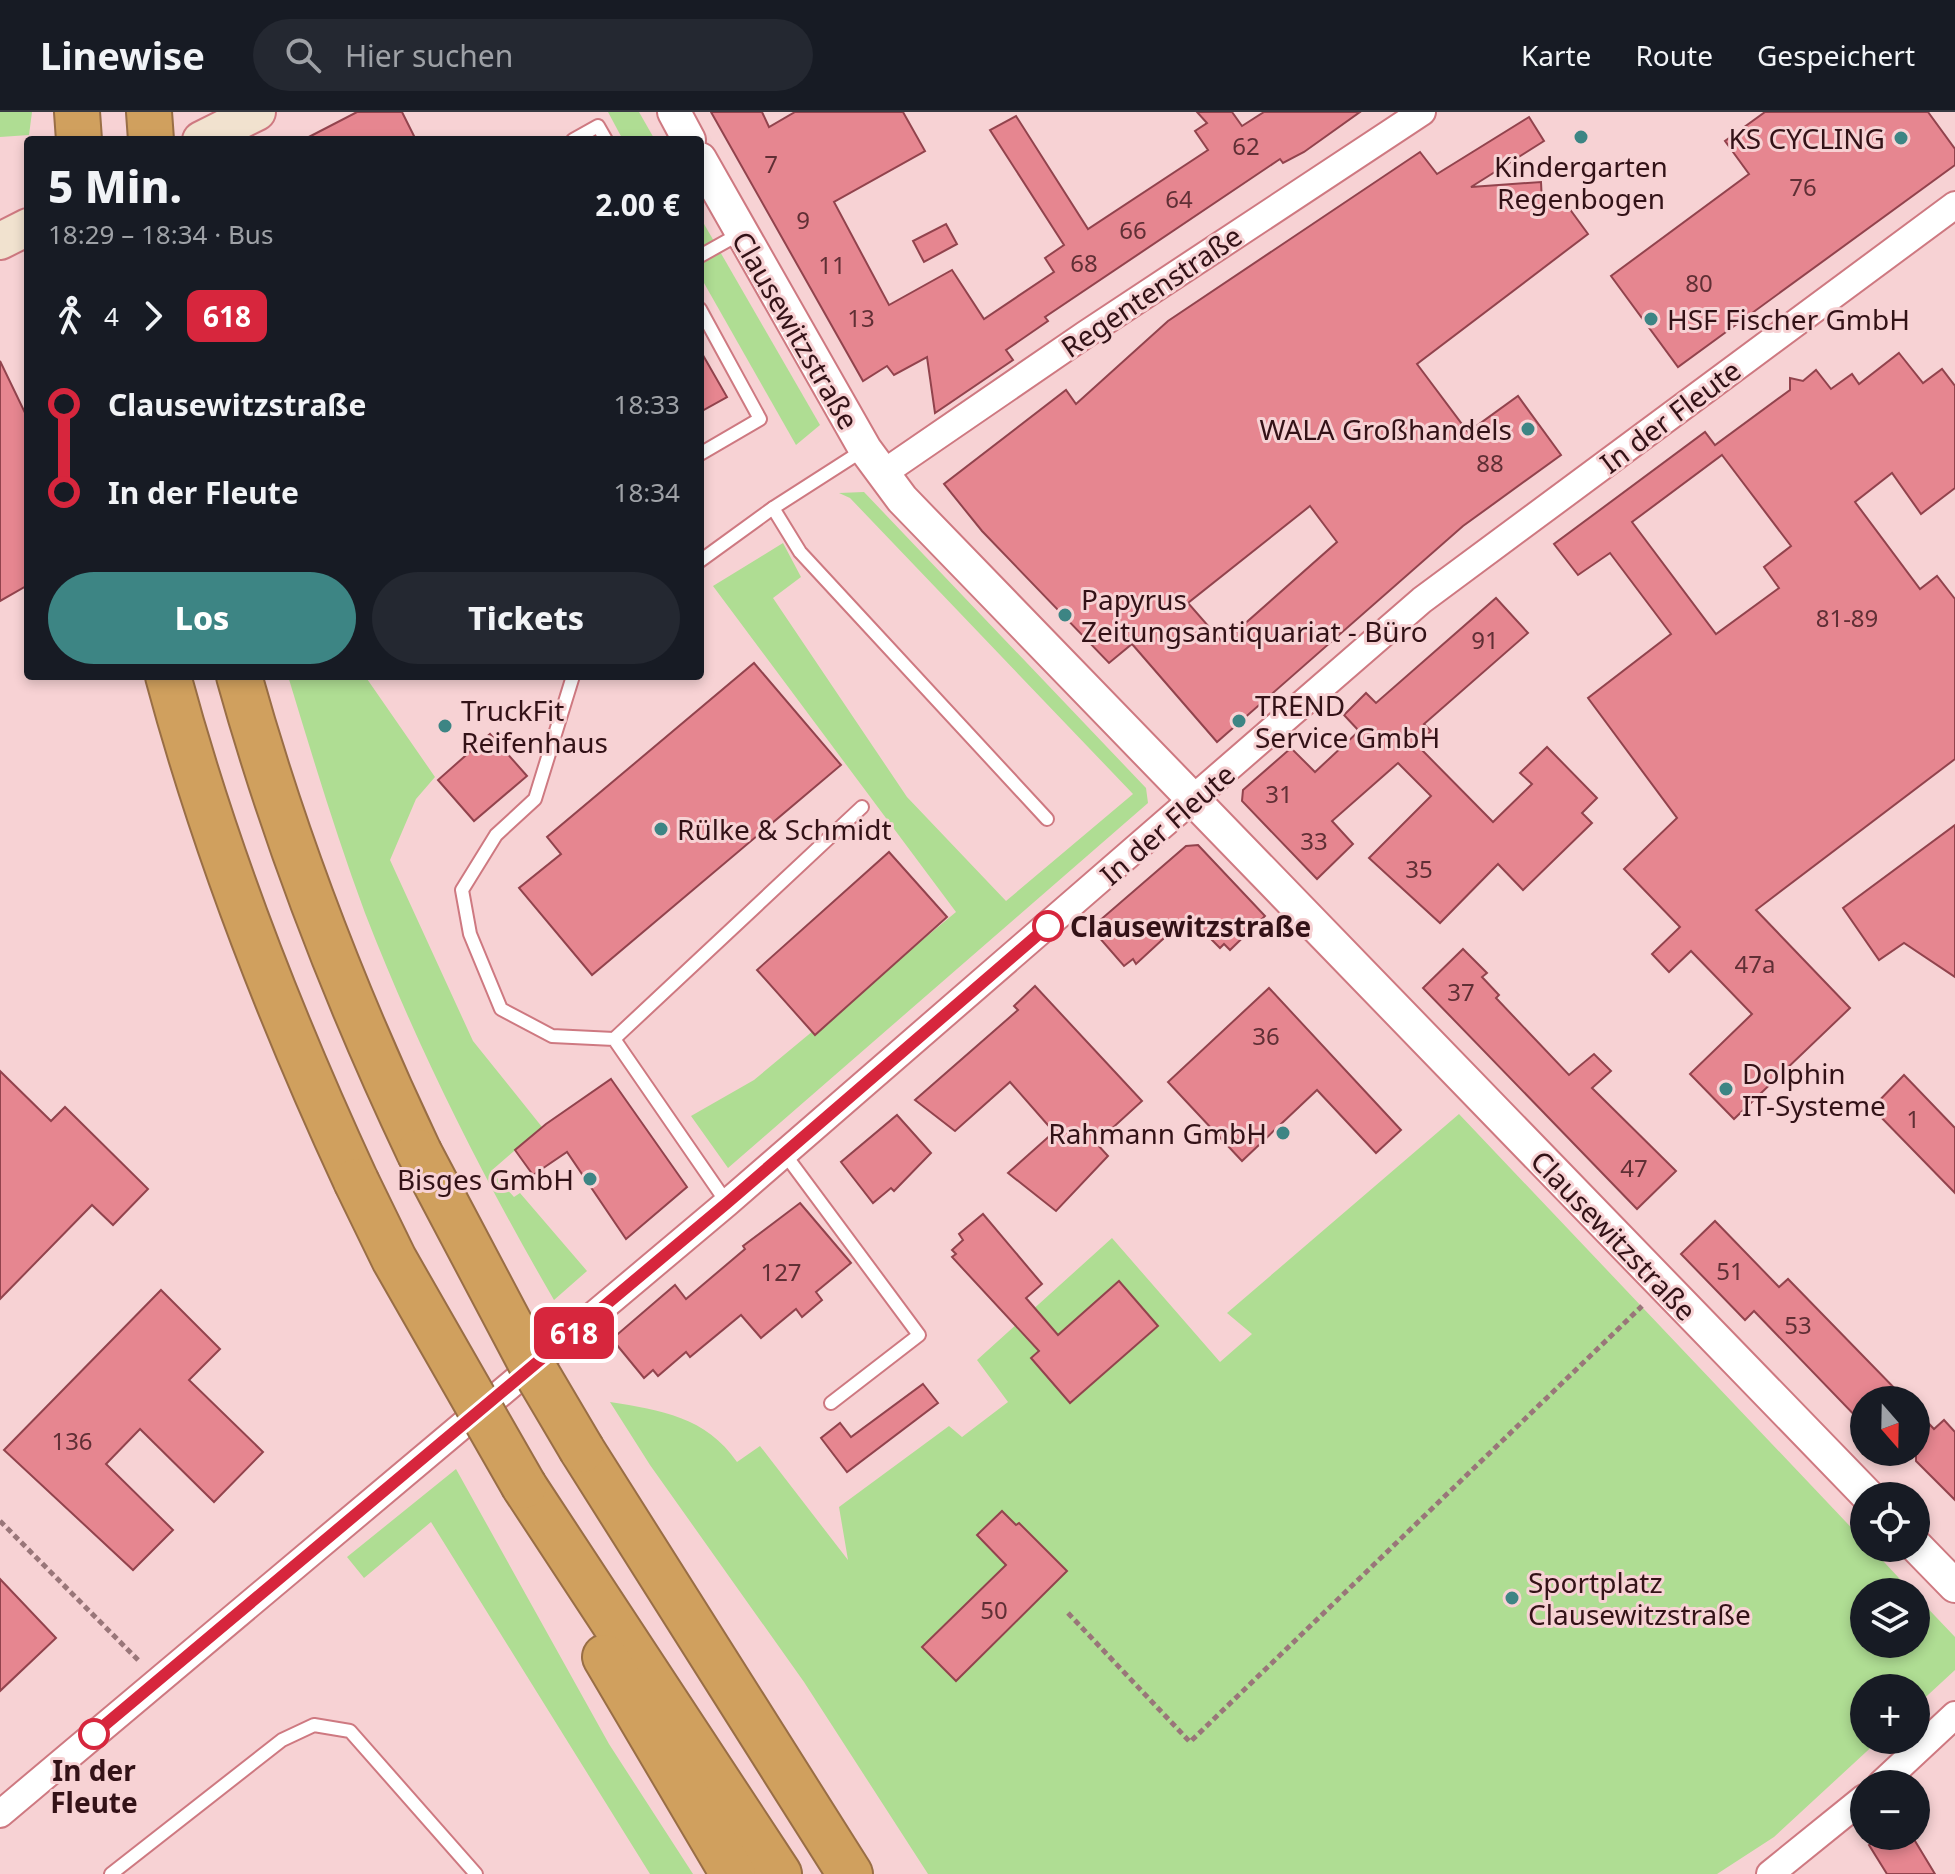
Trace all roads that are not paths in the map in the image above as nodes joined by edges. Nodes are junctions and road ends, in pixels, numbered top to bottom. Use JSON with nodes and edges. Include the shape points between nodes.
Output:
{"nodes":[{"id":1,"x":149,"y":112,"type":"edge"},
{"id":2,"x":257,"y":112,"type":"edge"},
{"id":3,"x":674,"y":112,"type":"edge"},
{"id":4,"x":1422,"y":112,"type":"edge"},
{"id":5,"x":151,"y":136,"type":"edge"},
{"id":6,"x":209,"y":136,"type":"edge"},
{"id":7,"x":580,"y":136,"type":"edge"},
{"id":8,"x":604,"y":136,"type":"edge"},
{"id":9,"x":687,"y":136,"type":"edge"},
{"id":10,"x":704,"y":166,"type":"edge"},
{"id":11,"x":1955,"y":205,"type":"edge"},
{"id":12,"x":24,"y":229,"type":"edge"},
{"id":13,"x":741,"y":233,"type":"junction"},
{"id":14,"x":0,"y":241,"type":"edge"},
{"id":15,"x":704,"y":254,"type":"edge"},
{"id":16,"x":704,"y":316,"type":"edge"},
{"id":17,"x":704,"y":452,"type":"edge"},
{"id":18,"x":873,"y":462,"type":"junction"},
{"id":19,"x":773,"y":508,"type":"junction"},
{"id":20,"x":704,"y":558,"type":"edge"},
{"id":21,"x":169,"y":680,"type":"edge"},
{"id":22,"x":240,"y":680,"type":"edge"},
{"id":23,"x":572,"y":680,"type":"edge"},
{"id":24,"x":1194,"y":800,"type":"junction"},
{"id":25,"x":862,"y":807,"type":"dead end"},
{"id":26,"x":1047,"y":819,"type":"dead end"},
{"id":27,"x":614,"y":1039,"type":"junction"},
{"id":28,"x":784,"y":1153,"type":"junction"},
{"id":29,"x":727,"y":1203,"type":"junction"},
{"id":30,"x":831,"y":1403,"type":"dead end"},
{"id":31,"x":1854,"y":1482,"type":"edge"},
{"id":32,"x":524,"y":1486,"type":"junction"},
{"id":33,"x":1930,"y":1560,"type":"edge"},
{"id":34,"x":1955,"y":1586,"type":"edge"},
{"id":35,"x":1955,"y":1715,"type":"edge"},
{"id":36,"x":1896,"y":1770,"type":"edge"},
{"id":37,"x":1850,"y":1809,"type":"edge"},
{"id":38,"x":0,"y":1814,"type":"edge"},
{"id":39,"x":111,"y":1874,"type":"edge"},
{"id":40,"x":476,"y":1874,"type":"edge"},
{"id":41,"x":733,"y":1874,"type":"edge"},
{"id":42,"x":779,"y":1874,"type":"edge"},
{"id":43,"x":850,"y":1874,"type":"edge"},
{"id":44,"x":1770,"y":1874,"type":"edge"}],
"edges":[{"from":1,"to":5,"type":"highway"},
{"from":2,"to":6,"type":"main road"},
{"from":3,"to":9,"type":"street"},
{"from":4,"to":18,"type":"street","name":"Regentenstraße","via":[[1099,325]]},
{"from":7,"to":8,"type":"lane","via":[[598,126]]},
{"from":10,"to":13,"type":"street","name":"Clausewitzstraße"},
{"from":11,"to":24,"type":"street","name":"In der Fleute","via":[[1422,600]]},
{"from":12,"to":14,"type":"main road"},
{"from":13,"to":15,"type":"lane"},
{"from":13,"to":18,"type":"street","name":"Clausewitzstraße"},
{"from":16,"to":17,"type":"lane","via":[[760,419]]},
{"from":18,"to":19,"type":"lane"},
{"from":18,"to":24,"type":"street","name":"Clausewitzstraße"},
{"from":19,"to":20,"type":"lane"},
{"from":19,"to":26,"type":"lane","via":[[800,552]]},
{"from":21,"to":32,"type":"highway","bridge":true,"via":[[221,855],[313,1089],[394,1259]]},
{"from":22,"to":43,"type":"highway","bridge":true,"via":[[308,895],[442,1200],[582,1450]]},
{"from":23,"to":27,"type":"lane","via":[[535,799],[496,835],[462,890],[470,934],[501,1009],[552,1036]]},
{"from":24,"to":28,"type":"street","name":"In der Fleute"},
{"from":24,"to":31,"type":"street","name":"Clausewitzstraße"},
{"from":25,"to":27,"type":"lane"},
{"from":27,"to":29,"type":"lane"},
{"from":28,"to":29,"type":"street","name":"In der Fleute"},
{"from":28,"to":30,"type":"lane","via":[[919,1335]]},
{"from":29,"to":38,"type":"street","name":"In der Fleute"},
{"from":32,"to":41,"type":"highway","via":[[560,1581]]},
{"from":32,"to":42,"type":"highway"},
{"from":33,"to":34,"type":"street"},
{"from":35,"to":36,"type":"street"},
{"from":37,"to":44,"type":"street"},
{"from":39,"to":40,"type":"lane","via":[[282,1740],[314,1725],[350,1731]]}]}
